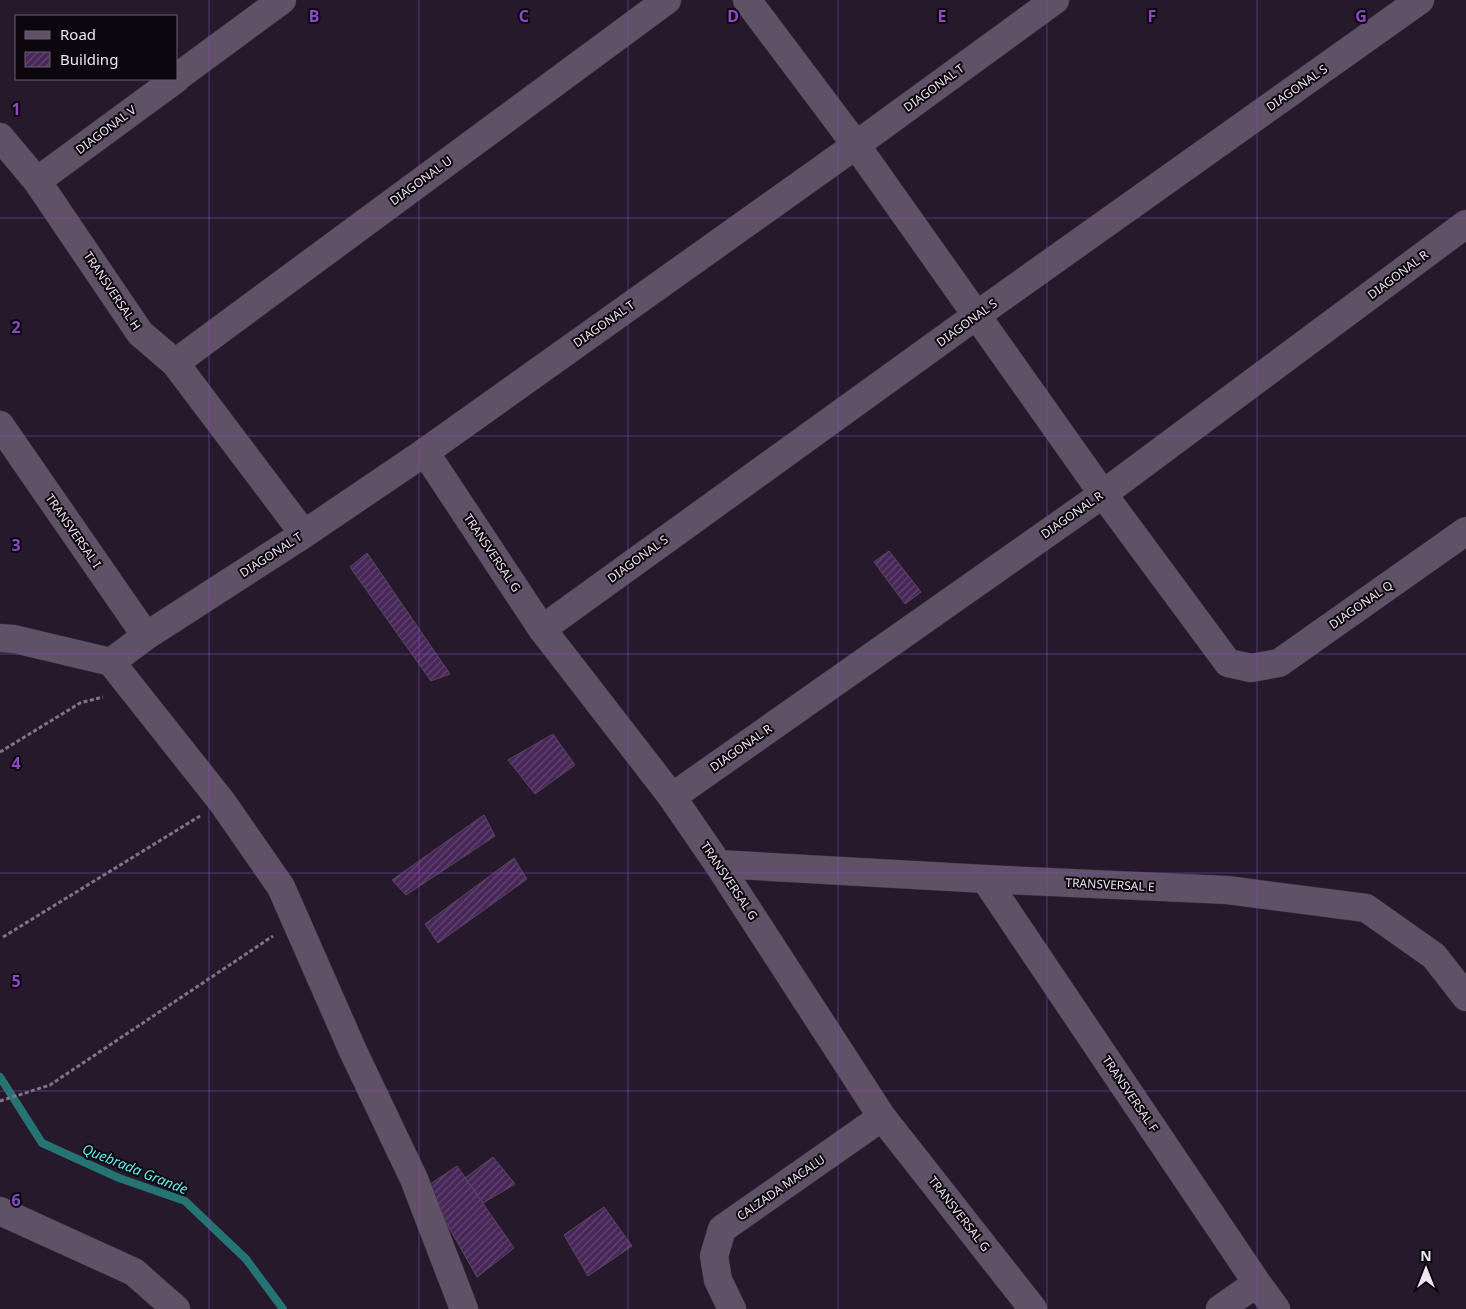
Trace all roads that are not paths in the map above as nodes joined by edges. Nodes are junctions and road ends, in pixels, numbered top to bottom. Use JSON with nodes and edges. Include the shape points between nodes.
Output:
{"nodes":[{"id":1,"x":282,"y":0,"type":"edge"},
{"id":2,"x":667,"y":0,"type":"edge"},
{"id":3,"x":747,"y":0,"type":"edge"},
{"id":4,"x":1055,"y":0,"type":"edge"},
{"id":5,"x":1420,"y":0,"type":"edge"},
{"id":6,"x":1397,"y":10,"type":"edge"},
{"id":7,"x":178,"y":78,"type":"edge"},
{"id":8,"x":175,"y":80,"type":"edge"},
{"id":9,"x":0,"y":138,"type":"edge"},
{"id":10,"x":856,"y":145,"type":"junction"},
{"id":11,"x":37,"y":182,"type":"junction"},
{"id":12,"x":1466,"y":224,"type":"edge"},
{"id":13,"x":977,"y":315,"type":"junction"},
{"id":14,"x":175,"y":362,"type":"junction"},
{"id":15,"x":0,"y":425,"type":"edge"},
{"id":16,"x":425,"y":452,"type":"junction"},
{"id":17,"x":1103,"y":494,"type":"junction"},
{"id":18,"x":1466,"y":531,"type":"edge"},
{"id":19,"x":304,"y":534,"type":"junction"},
{"id":20,"x":542,"y":629,"type":"junction"},
{"id":21,"x":146,"y":636,"type":"junction"},
{"id":22,"x":0,"y":638,"type":"edge"},
{"id":23,"x":111,"y":662,"type":"junction"},
{"id":24,"x":672,"y":797,"type":"junction"},
{"id":25,"x":718,"y":864,"type":"junction"},
{"id":26,"x":985,"y":879,"type":"junction"},
{"id":27,"x":1466,"y":997,"type":"edge"},
{"id":28,"x":882,"y":1116,"type":"junction"},
{"id":29,"x":0,"y":1211,"type":"edge"},
{"id":30,"x":1257,"y":1283,"type":"junction"},
{"id":31,"x":176,"y":1309,"type":"edge"},
{"id":32,"x":464,"y":1309,"type":"edge"},
{"id":33,"x":732,"y":1309,"type":"edge"},
{"id":34,"x":1034,"y":1309,"type":"edge"},
{"id":35,"x":1220,"y":1309,"type":"edge"},
{"id":36,"x":1276,"y":1309,"type":"edge"}],
"edges":[{"from":1,"to":7,"type":"street","name":"DIAGONAL V"},
{"from":2,"to":14,"type":"street","name":"DIAGONAL U"},
{"from":3,"to":10,"type":"street"},
{"from":4,"to":10,"type":"street","name":"DIAGONAL T"},
{"from":5,"to":6,"type":"street","name":"DIAGONAL S"},
{"from":6,"to":13,"type":"street","name":"DIAGONAL S"},
{"from":8,"to":11,"type":"street","name":"DIAGONAL V"},
{"from":9,"to":11,"type":"street","name":"TRANSVERSAL H"},
{"from":10,"to":13,"type":"street"},
{"from":10,"to":16,"type":"street","name":"DIAGONAL T"},
{"from":11,"to":14,"type":"street","name":"TRANSVERSAL H","via":[[140,333]]},
{"from":12,"to":17,"type":"street","name":"DIAGONAL R"},
{"from":13,"to":17,"type":"street"},
{"from":13,"to":20,"type":"street","name":"DIAGONAL S"},
{"from":14,"to":19,"type":"street","name":"TRANSVERSAL H"},
{"from":15,"to":21,"type":"street","name":"TRANSVERSAL I"},
{"from":16,"to":19,"type":"street","name":"DIAGONAL T"},
{"from":16,"to":20,"type":"street","name":"TRANSVERSAL G"},
{"from":17,"to":18,"type":"street","name":"DIAGONAL Q","via":[[1228,663],[1252,668],[1279,663]]},
{"from":17,"to":24,"type":"street","name":"DIAGONAL R"},
{"from":19,"to":21,"type":"street","name":"DIAGONAL T"},
{"from":20,"to":24,"type":"street","name":"TRANSVERSAL G"},
{"from":21,"to":23,"type":"street","name":"DIAGONAL T"},
{"from":22,"to":23,"type":"street"},
{"from":23,"to":32,"type":"street","via":[[222,802],[281,887],[414,1179]]},
{"from":24,"to":25,"type":"street","name":"TRANSVERSAL G"},
{"from":25,"to":26,"type":"street","name":"TRANSVERSAL E"},
{"from":25,"to":28,"type":"street","name":"TRANSVERSAL G"},
{"from":26,"to":27,"type":"street","name":"TRANSVERSAL E","via":[[1227,890],[1366,908],[1434,956]]},
{"from":26,"to":30,"type":"street","name":"TRANSVERSAL F"},
{"from":28,"to":33,"type":"street","name":"CALZADA MACALU","via":[[722,1229],[714,1256],[718,1280]]},
{"from":28,"to":34,"type":"street","name":"TRANSVERSAL G"},
{"from":29,"to":31,"type":"street","via":[[134,1272]]},
{"from":30,"to":35,"type":"street"},
{"from":30,"to":36,"type":"street","name":"TRANSVERSAL F"}]}
